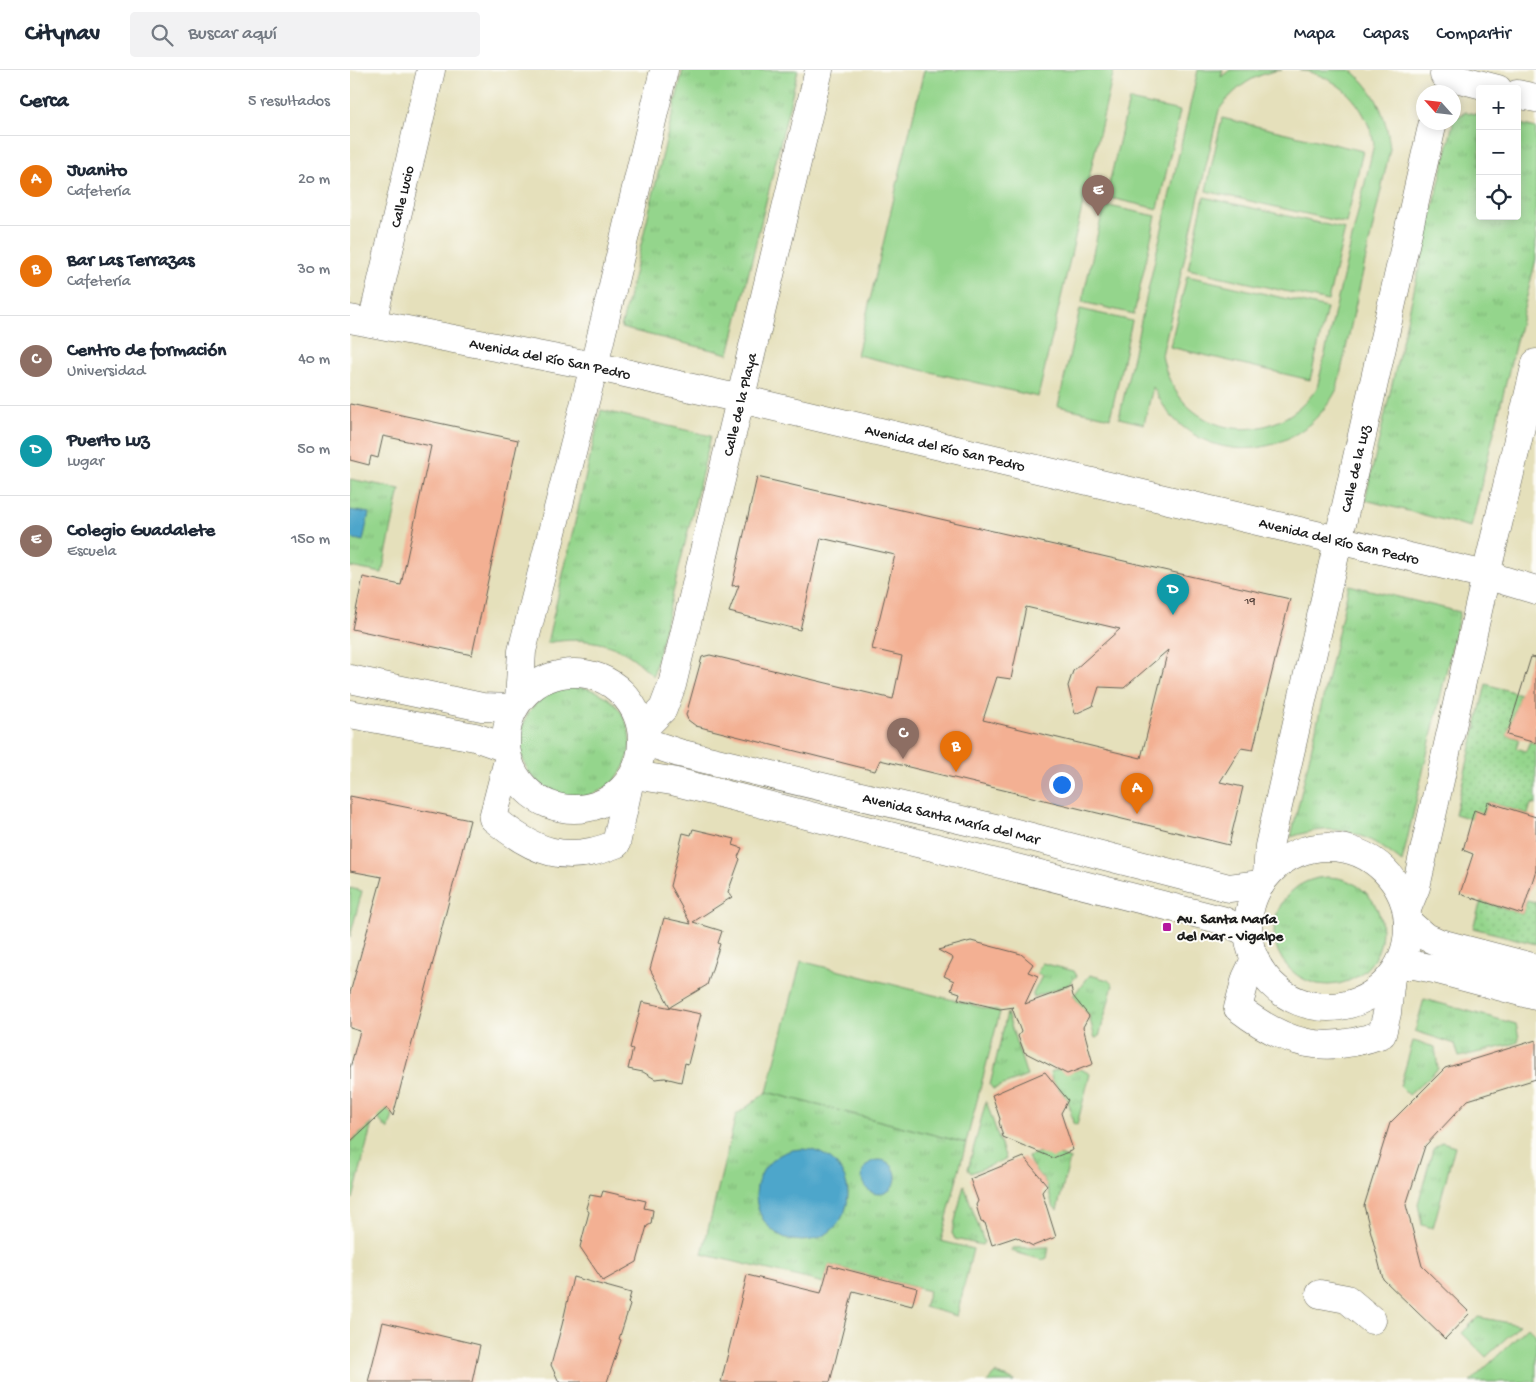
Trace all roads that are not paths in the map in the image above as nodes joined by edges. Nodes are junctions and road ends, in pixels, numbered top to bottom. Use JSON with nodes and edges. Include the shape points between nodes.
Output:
{"nodes":[{"id":1,"x":431,"y":70,"type":"edge"},
{"id":2,"x":664,"y":70,"type":"edge"},
{"id":3,"x":819,"y":70,"type":"edge"},
{"id":4,"x":1443,"y":79,"type":"edge"},
{"id":5,"x":1476,"y":85,"type":"edge"},
{"id":6,"x":1521,"y":95,"type":"edge"},
{"id":7,"x":1536,"y":98,"type":"edge"},
{"id":8,"x":1432,"y":130,"type":"edge"},
{"id":9,"x":361,"y":321,"type":"edge"},
{"id":10,"x":1536,"y":364,"type":"edge"},
{"id":11,"x":594,"y":366,"type":"junction"},
{"id":12,"x":741,"y":399,"type":"junction"},
{"id":13,"x":1339,"y":541,"type":"junction"},
{"id":14,"x":1486,"y":575,"type":"junction"},
{"id":15,"x":1536,"y":590,"type":"edge"},
{"id":16,"x":350,"y":678,"type":"edge"},
{"id":17,"x":517,"y":704,"type":"junction"},
{"id":18,"x":350,"y":714,"type":"edge"},
{"id":19,"x":643,"y":735,"type":"junction"},
{"id":20,"x":507,"y":754,"type":"junction"},
{"id":21,"x":632,"y":779,"type":"junction"},
{"id":22,"x":1264,"y":879,"type":"junction"},
{"id":23,"x":1407,"y":915,"type":"junction"},
{"id":24,"x":1248,"y":933,"type":"junction"},
{"id":25,"x":1255,"y":959,"type":"junction"},
{"id":26,"x":1536,"y":968,"type":"edge"},
{"id":27,"x":1395,"y":971,"type":"junction"},
{"id":28,"x":1536,"y":996,"type":"edge"},
{"id":29,"x":1320,"y":1294,"type":"dead end"},
{"id":30,"x":1372,"y":1320,"type":"dead end"}],
"edges":[{"from":1,"to":9,"type":"street","name":"Calle Lucio"},
{"from":2,"to":11,"type":"street"},
{"from":3,"to":12,"type":"street","name":"Calle de la Playa"},
{"from":4,"to":5,"type":"street"},
{"from":6,"to":7,"type":"street"},
{"from":8,"to":13,"type":"street","name":"Calle de la Luz"},
{"from":9,"to":11,"type":"street","name":"Avenida del Río San Pedro"},
{"from":10,"to":14,"type":"street"},
{"from":11,"to":12,"type":"street","name":"Avenida del Río San Pedro"},
{"from":11,"to":17,"type":"street","via":[[522,651]]},
{"from":12,"to":13,"type":"street","name":"Avenida del Río San Pedro"},
{"from":12,"to":19,"type":"street","name":"Calle de la Playa","via":[[672,685],[663,709]]},
{"from":13,"to":14,"type":"street","name":"Avenida del Río San Pedro"},
{"from":13,"to":22,"type":"street","name":"Calle de la Luz"},
{"from":14,"to":15,"type":"street","name":"Avenida del Río San Pedro"},
{"from":14,"to":23,"type":"street"},
{"from":16,"to":17,"type":"street","via":[[482,707]]},
{"from":17,"to":19,"type":"street","via":[[534,686],[551,676],[571,672],[591,674],[610,682],[625,694],[636,711]]},
{"from":17,"to":20,"type":"street","via":[[507,728]]},
{"from":18,"to":20,"type":"street","via":[[476,738]]},
{"from":19,"to":21,"type":"street","via":[[641,758]]},
{"from":19,"to":22,"type":"street","name":"Avenida Santa María del Mar","via":[[679,753],[1000,829],[1229,888]]},
{"from":20,"to":21,"type":"street","via":[[516,778],[528,792],[561,809],[580,810],[598,806],[615,797]]},
{"from":20,"to":21,"type":"street","via":[[493,818],[525,842],[549,852],[574,855],[600,851],[616,844]]},
{"from":21,"to":24,"type":"street","via":[[672,781],[1222,920]]},
{"from":22,"to":23,"type":"street","via":[[1287,858],[1310,848],[1335,847],[1360,853],[1381,866],[1397,886]]},
{"from":22,"to":24,"type":"street","via":[[1253,899]]},
{"from":23,"to":26,"type":"street","via":[[1424,936],[1440,943]]},
{"from":23,"to":27,"type":"street","via":[[1407,944]]},
{"from":24,"to":25,"type":"street"},
{"from":25,"to":27,"type":"street","via":[[1270,982],[1291,998],[1318,1007],[1345,1006],[1370,996]]},
{"from":25,"to":27,"type":"street","via":[[1238,1008],[1255,1022],[1280,1035],[1307,1044],[1329,1046],[1382,1034]]},
{"from":27,"to":28,"type":"street","via":[[1414,965]]},
{"from":29,"to":30,"type":"street","via":[[1347,1299]]}]}
